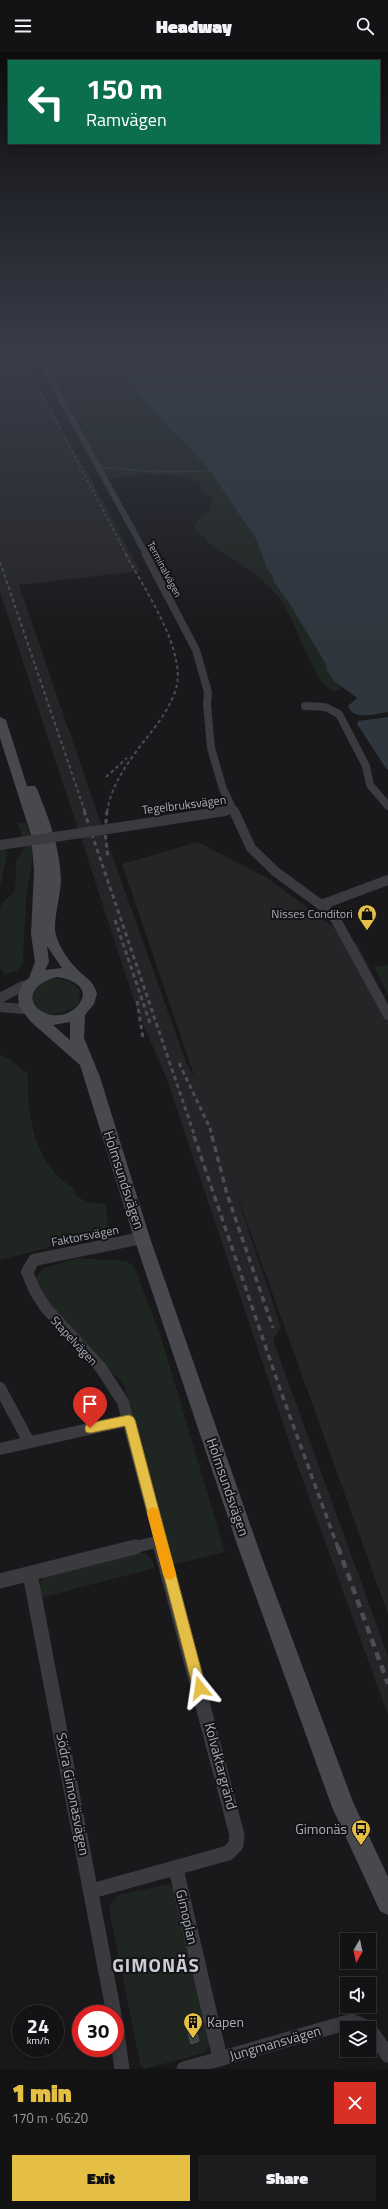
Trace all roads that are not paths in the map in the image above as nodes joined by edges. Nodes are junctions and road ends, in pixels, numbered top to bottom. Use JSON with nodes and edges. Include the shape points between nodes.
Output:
{"nodes":[{"id":1,"x":89,"y":447,"type":"edge"},
{"id":2,"x":305,"y":706,"type":"dead end"},
{"id":3,"x":0,"y":720,"type":"edge"},
{"id":4,"x":7,"y":746,"type":"junction"},
{"id":5,"x":388,"y":806,"type":"edge"},
{"id":6,"x":232,"y":810,"type":"junction"},
{"id":7,"x":0,"y":845,"type":"edge"},
{"id":8,"x":388,"y":880,"type":"edge"},
{"id":9,"x":321,"y":905,"type":"junction"},
{"id":10,"x":76,"y":976,"type":"junction"},
{"id":11,"x":29,"y":982,"type":"junction"},
{"id":12,"x":0,"y":998,"type":"edge"},
{"id":13,"x":0,"y":1007,"type":"edge"},
{"id":14,"x":29,"y":1013,"type":"junction"},
{"id":15,"x":78,"y":1013,"type":"junction"},
{"id":16,"x":388,"y":1015,"type":"edge"},
{"id":17,"x":87,"y":1063,"type":"junction"},
{"id":18,"x":142,"y":1238,"type":"junction"},
{"id":19,"x":34,"y":1260,"type":"joint"},
{"id":20,"x":0,"y":1388,"type":"edge"},
{"id":21,"x":129,"y":1420,"type":"junction"},
{"id":22,"x":29,"y":1442,"type":"junction"},
{"id":23,"x":0,"y":1449,"type":"edge"},
{"id":24,"x":160,"y":1541,"type":"junction"},
{"id":25,"x":30,"y":1574,"type":"junction"},
{"id":26,"x":0,"y":1581,"type":"edge"},
{"id":27,"x":176,"y":1869,"type":"junction"},
{"id":28,"x":92,"y":1891,"type":"junction"},
{"id":29,"x":388,"y":1903,"type":"edge"},
{"id":30,"x":112,"y":2005,"type":"edge"},
{"id":31,"x":340,"y":2024,"type":"edge"},
{"id":32,"x":376,"y":2039,"type":"edge"},
{"id":33,"x":388,"y":2055,"type":"edge"},
{"id":34,"x":120,"y":2057,"type":"edge"},
{"id":35,"x":220,"y":2058,"type":"junction"},
{"id":36,"x":205,"y":2066,"type":"edge"},
{"id":37,"x":122,"y":2069,"type":"edge"},
{"id":38,"x":184,"y":2069,"type":"edge"}],
"edges":[{"from":1,"to":6,"type":"street","name":"Terminalvägen","via":[[196,650],[208,692],[206,704],[211,748]]},
{"from":2,"to":5,"type":"street","via":[[325,707],[339,714],[370,773],[370,785]]},
{"from":3,"to":4,"type":"main road"},
{"from":4,"to":10,"type":"main road","via":[[30,787],[47,831],[53,858],[54,882],[48,933],[56,952]]},
{"from":4,"to":11,"type":"main road","via":[[37,835],[41,871],[38,934],[42,962]]},
{"from":6,"to":7,"type":"street","name":"Tegelbruksvägen","bridge":true},
{"from":6,"to":9,"type":"street","name":"Tegelbruksvägen","via":[[252,848],[263,860]]},
{"from":8,"to":9,"type":"street"},
{"from":9,"to":16,"type":"street","name":"Tegelbruksvägen","via":[[335,918],[348,939]]},
{"from":10,"to":11,"type":"main road","via":[[55,972]]},
{"from":10,"to":15,"type":"main road","via":[[86,983],[90,994],[86,1006]]},
{"from":11,"to":12,"type":"street"},
{"from":11,"to":14,"type":"main road","via":[[19,996]]},
{"from":13,"to":14,"type":"street"},
{"from":14,"to":15,"type":"main road","via":[[54,1020]]},
{"from":14,"to":17,"type":"main road"},
{"from":15,"to":17,"type":"main road","name":"Holmsundsvägen","via":[[76,1030]]},
{"from":17,"to":18,"type":"main road","name":"Holmsundsvägen"},
{"from":18,"to":19,"type":"street","name":"Faktorsvägen"},
{"from":18,"to":29,"type":"main road","name":"Holmsundsvägen","via":[[307,1710],[343,1807]]},
{"from":19,"to":21,"type":"street","name":"Stapelvägen","via":[[27,1272],[42,1306],[115,1385]]},
{"from":20,"to":22,"type":"street"},
{"from":21,"to":22,"type":"street"},
{"from":21,"to":24,"type":"street","name":"Kolvaktargränd"},
{"from":22,"to":23,"type":"street"},
{"from":24,"to":25,"type":"street"},
{"from":24,"to":27,"type":"street","name":"Kolvaktargränd","via":[[237,1835],[236,1845],[228,1853]]},
{"from":25,"to":26,"type":"street"},
{"from":25,"to":28,"type":"street","name":"Södra Gimonäsvägen"},
{"from":27,"to":28,"type":"street","name":"Kolvaktargränd"},
{"from":27,"to":35,"type":"street","name":"Gimoplan"},
{"from":28,"to":30,"type":"street","name":"Södra Gimonäsvägen"},
{"from":31,"to":35,"type":"street","name":"Jungmansvägen"},
{"from":32,"to":33,"type":"street","name":"Jungmansvägen"},
{"from":34,"to":37,"type":"street"},
{"from":35,"to":36,"type":"street","name":"Jungmansvägen"},
{"from":36,"to":38,"type":"street","name":"Jungmansvägen"}]}
